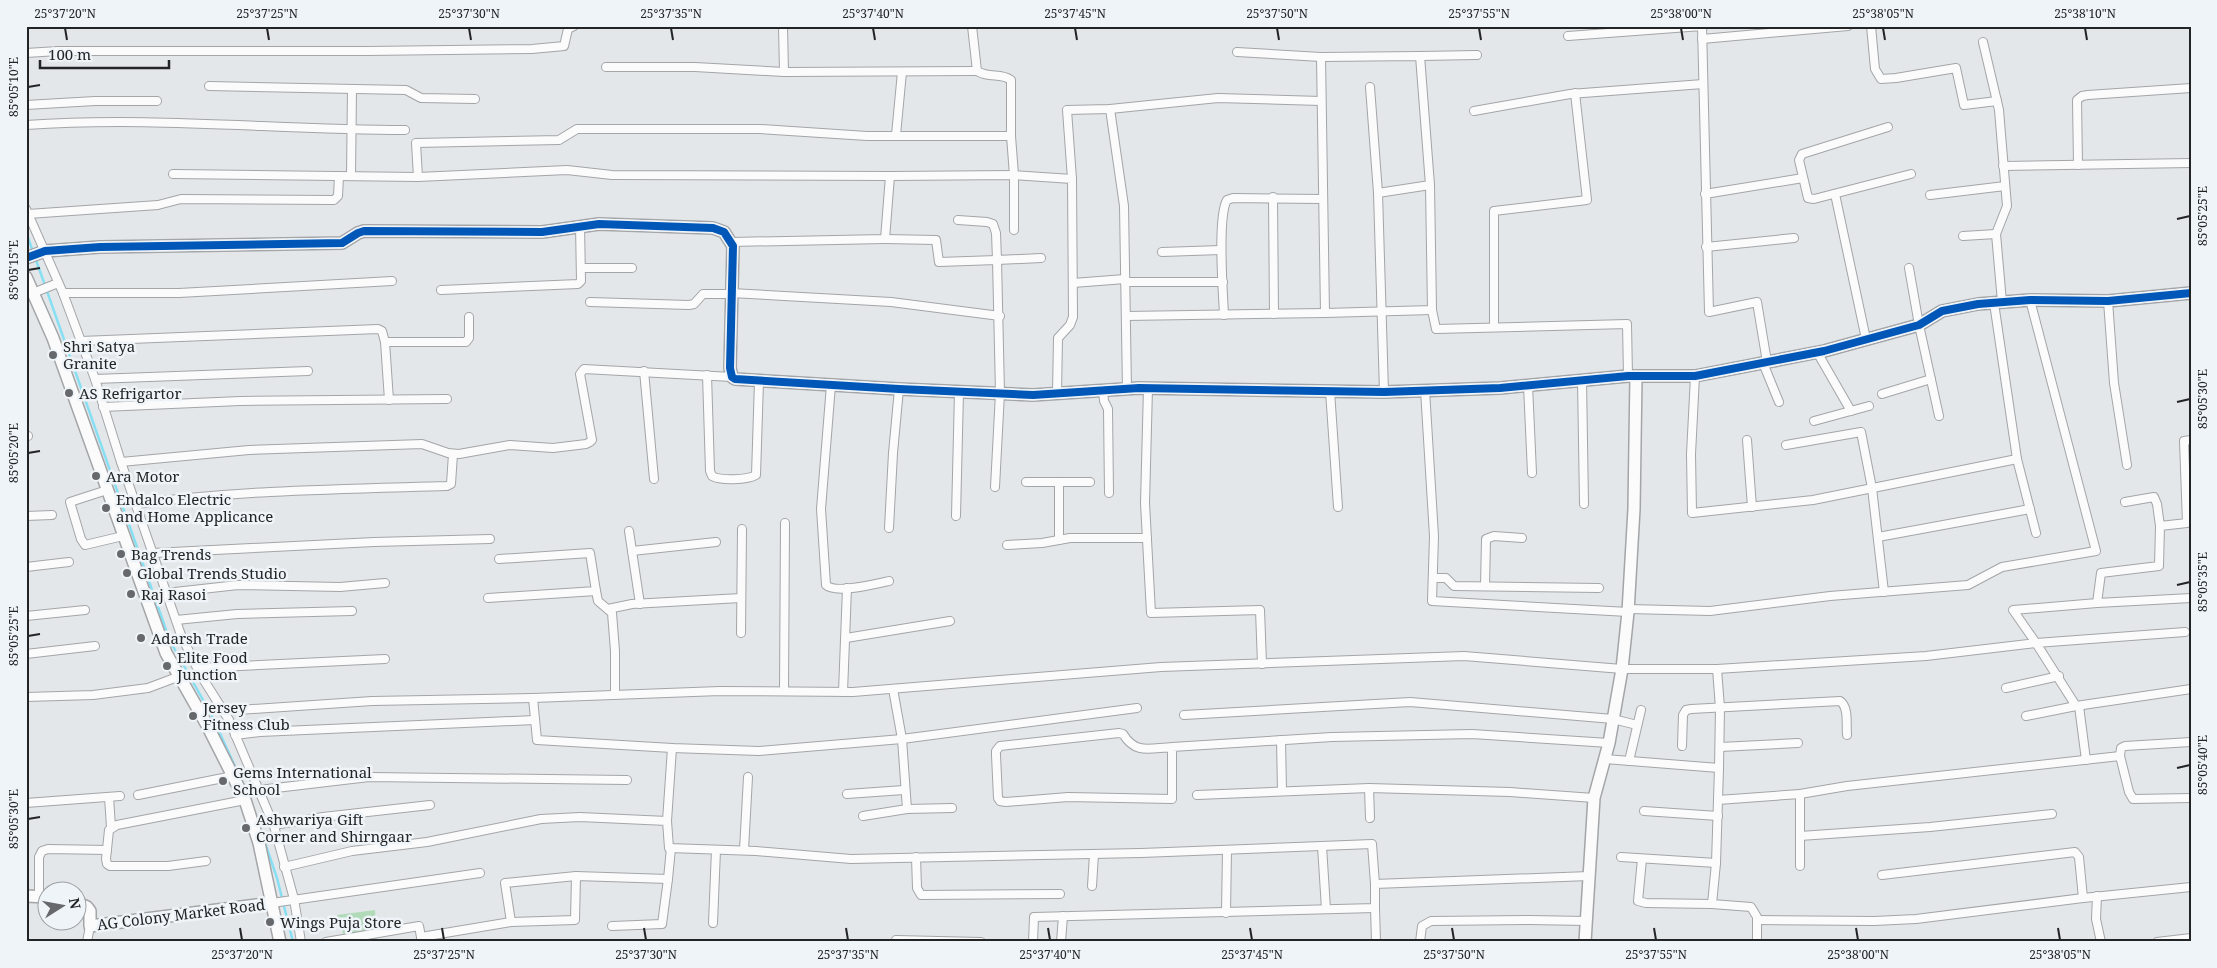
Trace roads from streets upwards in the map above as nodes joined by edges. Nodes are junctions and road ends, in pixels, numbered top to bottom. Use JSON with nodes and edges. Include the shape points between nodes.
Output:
{"nodes":[{"id":1,"x":574,"y":26,"type":"edge"},
{"id":2,"x":782,"y":26,"type":"edge"},
{"id":3,"x":972,"y":26,"type":"edge"},
{"id":4,"x":1848,"y":26,"type":"edge"},
{"id":5,"x":1871,"y":26,"type":"edge"},
{"id":6,"x":1568,"y":36,"type":"dead end"},
{"id":7,"x":1702,"y":39,"type":"junction"},
{"id":8,"x":1983,"y":42,"type":"dead end"},
{"id":9,"x":1237,"y":52,"type":"dead end"},
{"id":10,"x":26,"y":53,"type":"edge"},
{"id":11,"x":1476,"y":55,"type":"dead end"},
{"id":12,"x":1420,"y":56,"type":"junction"},
{"id":13,"x":1321,"y":57,"type":"junction"},
{"id":14,"x":606,"y":67,"type":"dead end"},
{"id":15,"x":977,"y":71,"type":"junction"},
{"id":16,"x":784,"y":72,"type":"junction"},
{"id":17,"x":902,"y":72,"type":"junction"},
{"id":18,"x":1703,"y":84,"type":"junction"},
{"id":19,"x":209,"y":86,"type":"dead end"},
{"id":20,"x":1370,"y":87,"type":"dead end"},
{"id":21,"x":2191,"y":88,"type":"edge"},
{"id":22,"x":352,"y":89,"type":"junction"},
{"id":23,"x":1574,"y":93,"type":"junction"},
{"id":24,"x":475,"y":99,"type":"dead end"},
{"id":25,"x":157,"y":101,"type":"dead end"},
{"id":26,"x":1321,"y":101,"type":"junction"},
{"id":27,"x":1997,"y":101,"type":"junction"},
{"id":28,"x":26,"y":105,"type":"edge"},
{"id":29,"x":1110,"y":109,"type":"junction"},
{"id":30,"x":1474,"y":111,"type":"dead end"},
{"id":31,"x":26,"y":125,"type":"edge"},
{"id":32,"x":1888,"y":126,"type":"dead end"},
{"id":33,"x":350,"y":130,"type":"junction"},
{"id":34,"x":405,"y":130,"type":"dead end"},
{"id":35,"x":896,"y":136,"type":"junction"},
{"id":36,"x":1011,"y":136,"type":"junction"},
{"id":37,"x":2191,"y":163,"type":"edge"},
{"id":38,"x":2078,"y":165,"type":"junction"},
{"id":39,"x":2003,"y":166,"type":"junction"},
{"id":40,"x":173,"y":174,"type":"dead end"},
{"id":41,"x":1911,"y":174,"type":"dead end"},
{"id":42,"x":1014,"y":175,"type":"junction"},
{"id":43,"x":339,"y":176,"type":"junction"},
{"id":44,"x":351,"y":176,"type":"junction"},
{"id":45,"x":890,"y":176,"type":"junction"},
{"id":46,"x":418,"y":177,"type":"junction"},
{"id":47,"x":1803,"y":178,"type":"junction"},
{"id":48,"x":1072,"y":179,"type":"junction"},
{"id":49,"x":1430,"y":185,"type":"junction"},
{"id":50,"x":2005,"y":186,"type":"junction"},
{"id":51,"x":1378,"y":193,"type":"junction"},
{"id":52,"x":1705,"y":194,"type":"junction"},
{"id":53,"x":1835,"y":194,"type":"junction"},
{"id":54,"x":1930,"y":195,"type":"dead end"},
{"id":55,"x":1273,"y":197,"type":"junction"},
{"id":56,"x":1323,"y":199,"type":"junction"},
{"id":57,"x":27,"y":211,"type":"edge"},
{"id":58,"x":958,"y":220,"type":"dead end"},
{"id":59,"x":580,"y":225,"type":"junction"},
{"id":60,"x":1014,"y":230,"type":"dead end"},
{"id":61,"x":1996,"y":234,"type":"junction"},
{"id":62,"x":1963,"y":236,"type":"dead end"},
{"id":63,"x":1794,"y":238,"type":"dead end"},
{"id":64,"x":886,"y":239,"type":"junction"},
{"id":65,"x":731,"y":242,"type":"junction"},
{"id":66,"x":1706,"y":247,"type":"junction"},
{"id":67,"x":1221,"y":250,"type":"junction"},
{"id":68,"x":42,"y":252,"type":"junction"},
{"id":69,"x":1162,"y":252,"type":"dead end"},
{"id":70,"x":26,"y":258,"type":"edge"},
{"id":71,"x":1041,"y":258,"type":"dead end"},
{"id":72,"x":997,"y":260,"type":"junction"},
{"id":73,"x":581,"y":268,"type":"junction"},
{"id":74,"x":632,"y":268,"type":"dead end"},
{"id":75,"x":1909,"y":268,"type":"dead end"},
{"id":76,"x":26,"y":277,"type":"edge"},
{"id":77,"x":392,"y":281,"type":"dead end"},
{"id":78,"x":1125,"y":281,"type":"junction"},
{"id":79,"x":1223,"y":282,"type":"junction"},
{"id":80,"x":56,"y":283,"type":"junction"},
{"id":81,"x":1073,"y":283,"type":"junction"},
{"id":82,"x":441,"y":290,"type":"dead end"},
{"id":83,"x":36,"y":291,"type":"junction"},
{"id":84,"x":63,"y":292,"type":"junction"},
{"id":85,"x":731,"y":293,"type":"junction"},
{"id":86,"x":2191,"y":293,"type":"edge"},
{"id":87,"x":2030,"y":300,"type":"junction"},
{"id":88,"x":2108,"y":301,"type":"junction"},
{"id":89,"x":590,"y":302,"type":"dead end"},
{"id":90,"x":1998,"y":303,"type":"junction"},
{"id":91,"x":1432,"y":310,"type":"junction"},
{"id":92,"x":1381,"y":312,"type":"junction"},
{"id":93,"x":1325,"y":313,"type":"junction"},
{"id":94,"x":1224,"y":314,"type":"junction"},
{"id":95,"x":1274,"y":314,"type":"junction"},
{"id":96,"x":1000,"y":316,"type":"junction"},
{"id":97,"x":1126,"y":316,"type":"junction"},
{"id":98,"x":470,"y":317,"type":"dead end"},
{"id":99,"x":1919,"y":325,"type":"junction"},
{"id":100,"x":1494,"y":327,"type":"junction"},
{"id":101,"x":1866,"y":339,"type":"junction"},
{"id":102,"x":81,"y":341,"type":"junction"},
{"id":103,"x":385,"y":342,"type":"junction"},
{"id":104,"x":1817,"y":352,"type":"junction"},
{"id":105,"x":1765,"y":363,"type":"junction"},
{"id":106,"x":308,"y":371,"type":"dead end"},
{"id":107,"x":644,"y":371,"type":"junction"},
{"id":108,"x":707,"y":375,"type":"junction"},
{"id":109,"x":732,"y":376,"type":"junction"},
{"id":110,"x":1632,"y":376,"type":"junction"},
{"id":111,"x":1695,"y":376,"type":"junction"},
{"id":112,"x":95,"y":379,"type":"junction"},
{"id":113,"x":1931,"y":379,"type":"junction"},
{"id":114,"x":1582,"y":380,"type":"junction"},
{"id":115,"x":759,"y":381,"type":"junction"},
{"id":116,"x":831,"y":385,"type":"junction"},
{"id":117,"x":1528,"y":385,"type":"junction"},
{"id":118,"x":1148,"y":388,"type":"junction"},
{"id":119,"x":899,"y":389,"type":"junction"},
{"id":120,"x":1127,"y":389,"type":"junction"},
{"id":121,"x":1103,"y":390,"type":"junction"},
{"id":122,"x":1425,"y":390,"type":"junction"},
{"id":123,"x":1330,"y":391,"type":"junction"},
{"id":124,"x":958,"y":392,"type":"junction"},
{"id":125,"x":1384,"y":392,"type":"junction"},
{"id":126,"x":1000,"y":393,"type":"junction"},
{"id":127,"x":1057,"y":393,"type":"junction"},
{"id":128,"x":1882,"y":394,"type":"dead end"},
{"id":129,"x":447,"y":399,"type":"dead end"},
{"id":130,"x":389,"y":400,"type":"junction"},
{"id":131,"x":1779,"y":402,"type":"dead end"},
{"id":132,"x":1869,"y":406,"type":"dead end"},
{"id":133,"x":103,"y":407,"type":"junction"},
{"id":134,"x":1851,"y":411,"type":"junction"},
{"id":135,"x":1939,"y":416,"type":"dead end"},
{"id":136,"x":1814,"y":421,"type":"dead end"},
{"id":137,"x":1747,"y":440,"type":"dead end"},
{"id":138,"x":2191,"y":440,"type":"edge"},
{"id":139,"x":1786,"y":445,"type":"dead end"},
{"id":140,"x":453,"y":454,"type":"junction"},
{"id":141,"x":2017,"y":459,"type":"junction"},
{"id":142,"x":120,"y":462,"type":"junction"},
{"id":143,"x":2127,"y":465,"type":"dead end"},
{"id":144,"x":1532,"y":473,"type":"dead end"},
{"id":145,"x":654,"y":479,"type":"dead end"},
{"id":146,"x":1026,"y":482,"type":"dead end"},
{"id":147,"x":1059,"y":482,"type":"junction"},
{"id":148,"x":1090,"y":482,"type":"dead end"},
{"id":149,"x":995,"y":487,"type":"dead end"},
{"id":150,"x":1872,"y":488,"type":"junction"},
{"id":151,"x":107,"y":490,"type":"junction"},
{"id":152,"x":1109,"y":493,"type":"dead end"},
{"id":153,"x":2125,"y":502,"type":"dead end"},
{"id":154,"x":136,"y":504,"type":"junction"},
{"id":155,"x":1584,"y":504,"type":"dead end"},
{"id":156,"x":1338,"y":507,"type":"dead end"},
{"id":157,"x":1752,"y":507,"type":"junction"},
{"id":158,"x":2030,"y":509,"type":"junction"},
{"id":159,"x":52,"y":514,"type":"dead end"},
{"id":160,"x":26,"y":516,"type":"edge"},
{"id":161,"x":956,"y":516,"type":"dead end"},
{"id":162,"x":785,"y":523,"type":"dead end"},
{"id":163,"x":2189,"y":523,"type":"edge"},
{"id":164,"x":2160,"y":526,"type":"junction"},
{"id":165,"x":889,"y":528,"type":"dead end"},
{"id":166,"x":742,"y":529,"type":"dead end"},
{"id":167,"x":629,"y":531,"type":"dead end"},
{"id":168,"x":2036,"y":533,"type":"dead end"},
{"id":169,"x":123,"y":536,"type":"junction"},
{"id":170,"x":1878,"y":537,"type":"junction"},
{"id":171,"x":1147,"y":538,"type":"junction"},
{"id":172,"x":1522,"y":538,"type":"dead end"},
{"id":173,"x":490,"y":540,"type":"dead end"},
{"id":174,"x":1059,"y":540,"type":"junction"},
{"id":175,"x":716,"y":542,"type":"dead end"},
{"id":176,"x":1007,"y":545,"type":"dead end"},
{"id":177,"x":632,"y":552,"type":"junction"},
{"id":178,"x":153,"y":553,"type":"junction"},
{"id":179,"x":499,"y":560,"type":"dead end"},
{"id":180,"x":69,"y":562,"type":"dead end"},
{"id":181,"x":26,"y":567,"type":"edge"},
{"id":182,"x":1433,"y":578,"type":"junction"},
{"id":183,"x":889,"y":581,"type":"dead end"},
{"id":184,"x":386,"y":583,"type":"dead end"},
{"id":185,"x":1485,"y":586,"type":"junction"},
{"id":186,"x":847,"y":588,"type":"junction"},
{"id":187,"x":1599,"y":588,"type":"dead end"},
{"id":188,"x":596,"y":591,"type":"junction"},
{"id":189,"x":1884,"y":592,"type":"junction"},
{"id":190,"x":166,"y":593,"type":"junction"},
{"id":191,"x":488,"y":598,"type":"dead end"},
{"id":192,"x":741,"y":598,"type":"junction"},
{"id":193,"x":2191,"y":598,"type":"edge"},
{"id":194,"x":2097,"y":603,"type":"junction"},
{"id":195,"x":640,"y":604,"type":"junction"},
{"id":196,"x":608,"y":609,"type":"junction"},
{"id":197,"x":86,"y":610,"type":"dead end"},
{"id":198,"x":1628,"y":610,"type":"junction"},
{"id":199,"x":352,"y":611,"type":"dead end"},
{"id":200,"x":26,"y":616,"type":"edge"},
{"id":201,"x":176,"y":620,"type":"junction"},
{"id":202,"x":950,"y":621,"type":"dead end"},
{"id":203,"x":2185,"y":632,"type":"dead end"},
{"id":204,"x":741,"y":633,"type":"dead end"},
{"id":205,"x":846,"y":638,"type":"junction"},
{"id":206,"x":2036,"y":643,"type":"junction"},
{"id":207,"x":96,"y":646,"type":"dead end"},
{"id":208,"x":26,"y":654,"type":"edge"},
{"id":209,"x":385,"y":659,"type":"dead end"},
{"id":210,"x":1262,"y":664,"type":"junction"},
{"id":211,"x":198,"y":668,"type":"junction"},
{"id":212,"x":1622,"y":669,"type":"junction"},
{"id":213,"x":1717,"y":669,"type":"junction"},
{"id":214,"x":180,"y":676,"type":"junction"},
{"id":215,"x":2059,"y":676,"type":"junction"},
{"id":216,"x":2006,"y":688,"type":"dead end"},
{"id":217,"x":892,"y":689,"type":"junction"},
{"id":218,"x":2191,"y":689,"type":"edge"},
{"id":219,"x":784,"y":691,"type":"junction"},
{"id":220,"x":843,"y":692,"type":"junction"},
{"id":221,"x":616,"y":695,"type":"junction"},
{"id":222,"x":26,"y":697,"type":"edge"},
{"id":223,"x":533,"y":698,"type":"junction"},
{"id":224,"x":2078,"y":706,"type":"junction"},
{"id":225,"x":1137,"y":708,"type":"dead end"},
{"id":226,"x":1720,"y":708,"type":"junction"},
{"id":227,"x":224,"y":710,"type":"junction"},
{"id":228,"x":1641,"y":710,"type":"dead end"},
{"id":229,"x":1184,"y":715,"type":"dead end"},
{"id":230,"x":2026,"y":716,"type":"dead end"},
{"id":231,"x":1613,"y":719,"type":"junction"},
{"id":232,"x":535,"y":720,"type":"junction"},
{"id":233,"x":1637,"y":725,"type":"junction"},
{"id":234,"x":235,"y":735,"type":"junction"},
{"id":235,"x":1847,"y":735,"type":"dead end"},
{"id":236,"x":902,"y":739,"type":"junction"},
{"id":237,"x":1281,"y":740,"type":"junction"},
{"id":238,"x":2191,"y":742,"type":"edge"},
{"id":239,"x":1798,"y":743,"type":"dead end"},
{"id":240,"x":1609,"y":744,"type":"junction"},
{"id":241,"x":1682,"y":746,"type":"dead end"},
{"id":242,"x":1172,"y":747,"type":"junction"},
{"id":243,"x":1720,"y":747,"type":"junction"},
{"id":244,"x":672,"y":748,"type":"junction"},
{"id":245,"x":2120,"y":756,"type":"junction"},
{"id":246,"x":1605,"y":759,"type":"junction"},
{"id":247,"x":2086,"y":760,"type":"junction"},
{"id":248,"x":1629,"y":761,"type":"junction"},
{"id":249,"x":1719,"y":768,"type":"junction"},
{"id":250,"x":233,"y":776,"type":"junction"},
{"id":251,"x":748,"y":777,"type":"dead end"},
{"id":252,"x":627,"y":780,"type":"dead end"},
{"id":253,"x":1369,"y":788,"type":"junction"},
{"id":254,"x":259,"y":790,"type":"junction"},
{"id":255,"x":904,"y":790,"type":"junction"},
{"id":256,"x":1282,"y":790,"type":"junction"},
{"id":257,"x":847,"y":794,"type":"dead end"},
{"id":258,"x":1800,"y":794,"type":"junction"},
{"id":259,"x":138,"y":795,"type":"dead end"},
{"id":260,"x":1197,"y":795,"type":"dead end"},
{"id":261,"x":120,"y":796,"type":"dead end"},
{"id":262,"x":110,"y":797,"type":"junction"},
{"id":263,"x":1594,"y":798,"type":"junction"},
{"id":264,"x":2191,"y":798,"type":"edge"},
{"id":265,"x":245,"y":800,"type":"junction"},
{"id":266,"x":1718,"y":800,"type":"junction"},
{"id":267,"x":26,"y":803,"type":"edge"},
{"id":268,"x":430,"y":806,"type":"dead end"},
{"id":269,"x":952,"y":808,"type":"dead end"},
{"id":270,"x":906,"y":810,"type":"junction"},
{"id":271,"x":1644,"y":811,"type":"dead end"},
{"id":272,"x":2052,"y":814,"type":"dead end"},
{"id":273,"x":863,"y":816,"type":"dead end"},
{"id":274,"x":1718,"y":816,"type":"junction"},
{"id":275,"x":1370,"y":818,"type":"dead end"},
{"id":276,"x":667,"y":821,"type":"junction"},
{"id":277,"x":274,"y":825,"type":"junction"},
{"id":278,"x":111,"y":828,"type":"junction"},
{"id":279,"x":1800,"y":836,"type":"junction"},
{"id":280,"x":1322,"y":846,"type":"junction"},
{"id":281,"x":671,"y":848,"type":"junction"},
{"id":282,"x":106,"y":850,"type":"junction"},
{"id":283,"x":716,"y":850,"type":"junction"},
{"id":284,"x":744,"y":850,"type":"junction"},
{"id":285,"x":1227,"y":850,"type":"junction"},
{"id":286,"x":1094,"y":854,"type":"junction"},
{"id":287,"x":916,"y":857,"type":"junction"},
{"id":288,"x":1621,"y":857,"type":"dead end"},
{"id":289,"x":1642,"y":859,"type":"junction"},
{"id":290,"x":206,"y":861,"type":"dead end"},
{"id":291,"x":1716,"y":863,"type":"junction"},
{"id":292,"x":1800,"y":866,"type":"dead end"},
{"id":293,"x":284,"y":867,"type":"junction"},
{"id":294,"x":480,"y":873,"type":"dead end"},
{"id":295,"x":1882,"y":875,"type":"dead end"},
{"id":296,"x":576,"y":876,"type":"junction"},
{"id":297,"x":1589,"y":876,"type":"junction"},
{"id":298,"x":668,"y":879,"type":"junction"},
{"id":299,"x":41,"y":880,"type":"edge"},
{"id":300,"x":1375,"y":884,"type":"junction"},
{"id":301,"x":1092,"y":886,"type":"dead end"},
{"id":302,"x":2191,"y":887,"type":"edge"},
{"id":303,"x":1060,"y":894,"type":"dead end"},
{"id":304,"x":2090,"y":897,"type":"junction"},
{"id":305,"x":292,"y":899,"type":"junction"},
{"id":306,"x":275,"y":902,"type":"junction"},
{"id":307,"x":1712,"y":904,"type":"junction"},
{"id":308,"x":88,"y":908,"type":"edge"},
{"id":309,"x":1375,"y":908,"type":"junction"},
{"id":310,"x":1326,"y":909,"type":"junction"},
{"id":311,"x":1226,"y":913,"type":"junction"},
{"id":312,"x":1063,"y":916,"type":"junction"},
{"id":313,"x":1757,"y":920,"type":"junction"},
{"id":314,"x":1587,"y":921,"type":"junction"},
{"id":315,"x":511,"y":922,"type":"junction"},
{"id":316,"x":713,"y":923,"type":"dead end"},
{"id":317,"x":90,"y":926,"type":"junction"},
{"id":318,"x":612,"y":926,"type":"dead end"},
{"id":319,"x":2191,"y":938,"type":"edge"},
{"id":320,"x":422,"y":940,"type":"edge"},
{"id":321,"x":896,"y":940,"type":"dead end"},
{"id":322,"x":87,"y":942,"type":"edge"},
{"id":323,"x":280,"y":942,"type":"edge"},
{"id":324,"x":301,"y":942,"type":"edge"},
{"id":325,"x":326,"y":942,"type":"edge"},
{"id":326,"x":982,"y":942,"type":"edge"},
{"id":327,"x":1032,"y":942,"type":"edge"},
{"id":328,"x":1061,"y":942,"type":"edge"},
{"id":329,"x":1376,"y":942,"type":"edge"},
{"id":330,"x":1420,"y":942,"type":"edge"},
{"id":331,"x":1585,"y":942,"type":"edge"},
{"id":332,"x":1757,"y":942,"type":"edge"},
{"id":333,"x":2101,"y":942,"type":"edge"},
{"id":334,"x":2157,"y":942,"type":"edge"}],
"edges":[{"from":1,"to":10,"type":"street","via":[[568,29],[564,46],[532,49]]},
{"from":2,"to":16,"type":"street"},
{"from":3,"to":15,"type":"street"},
{"from":4,"to":7,"type":"street"},
{"from":5,"to":27,"type":"street","via":[[1875,69],[1880,79],[1956,68],[1964,105]]},
{"from":6,"to":7,"type":"street","via":[[1702,26]]},
{"from":7,"to":18,"type":"street"},
{"from":8,"to":27,"type":"street"},
{"from":9,"to":13,"type":"street"},
{"from":11,"to":12,"type":"street"},
{"from":12,"to":13,"type":"street"},
{"from":12,"to":49,"type":"street"},
{"from":13,"to":26,"type":"street"},
{"from":14,"to":16,"type":"street"},
{"from":15,"to":17,"type":"street"},
{"from":15,"to":36,"type":"street","via":[[986,76],[1005,76],[1011,80]]},
{"from":16,"to":17,"type":"street"},
{"from":17,"to":35,"type":"street"},
{"from":18,"to":23,"type":"street"},
{"from":18,"to":52,"type":"street"},
{"from":19,"to":22,"type":"street"},
{"from":20,"to":51,"type":"street"},
{"from":21,"to":38,"type":"street","via":[[2079,98]]},
{"from":22,"to":24,"type":"street","via":[[406,90],[421,98]]},
{"from":22,"to":33,"type":"street"},
{"from":23,"to":30,"type":"street"},
{"from":23,"to":100,"type":"street","via":[[1587,200],[1494,211]]},
{"from":25,"to":28,"type":"street","via":[[95,100]]},
{"from":26,"to":29,"type":"street","via":[[1218,98]]},
{"from":26,"to":56,"type":"street"},
{"from":27,"to":39,"type":"street"},
{"from":29,"to":48,"type":"street","via":[[1068,110]]},
{"from":29,"to":78,"type":"street","via":[[1124,206]]},
{"from":31,"to":33,"type":"street","via":[[122,121]]},
{"from":32,"to":47,"type":"street","via":[[1802,154]]},
{"from":33,"to":34,"type":"street"},
{"from":33,"to":44,"type":"street"},
{"from":35,"to":36,"type":"street"},
{"from":35,"to":46,"type":"street","via":[[760,129],[577,129],[558,140],[416,143]]},
{"from":36,"to":42,"type":"street"},
{"from":37,"to":38,"type":"street"},
{"from":38,"to":39,"type":"street"},
{"from":39,"to":50,"type":"street"},
{"from":40,"to":43,"type":"street"},
{"from":41,"to":53,"type":"street"},
{"from":42,"to":45,"type":"street"},
{"from":42,"to":48,"type":"street"},
{"from":42,"to":60,"type":"street"},
{"from":43,"to":44,"type":"street"},
{"from":43,"to":57,"type":"street","via":[[339,194],[334,200],[181,199],[158,206]]},
{"from":44,"to":46,"type":"street"},
{"from":45,"to":46,"type":"street","via":[[612,175],[567,170]]},
{"from":45,"to":64,"type":"street"},
{"from":47,"to":52,"type":"street"},
{"from":47,"to":53,"type":"street","via":[[1809,199]]},
{"from":48,"to":81,"type":"street"},
{"from":49,"to":51,"type":"street"},
{"from":49,"to":91,"type":"street"},
{"from":50,"to":54,"type":"street"},
{"from":50,"to":61,"type":"street","via":[[2006,206]]},
{"from":51,"to":92,"type":"street"},
{"from":52,"to":66,"type":"street"},
{"from":53,"to":101,"type":"street"},
{"from":55,"to":56,"type":"street"},
{"from":55,"to":67,"type":"street","via":[[1226,200]]},
{"from":55,"to":95,"type":"street"},
{"from":56,"to":93,"type":"street"},
{"from":57,"to":68,"type":"street"},
{"from":58,"to":72,"type":"street","via":[[993,224]]},
{"from":59,"to":65,"type":"street","via":[[713,228],[724,232]]},
{"from":59,"to":68,"type":"street","via":[[542,232],[364,231],[342,243],[100,246]]},
{"from":59,"to":73,"type":"street"},
{"from":61,"to":62,"type":"street"},
{"from":61,"to":90,"type":"street"},
{"from":63,"to":66,"type":"street"},
{"from":64,"to":65,"type":"street"},
{"from":64,"to":72,"type":"street","via":[[936,240],[940,262]]},
{"from":65,"to":85,"type":"street"},
{"from":66,"to":105,"type":"street","via":[[1709,312],[1757,302]]},
{"from":67,"to":69,"type":"street"},
{"from":67,"to":79,"type":"street"},
{"from":68,"to":70,"type":"street"},
{"from":68,"to":80,"type":"street"},
{"from":71,"to":72,"type":"street"},
{"from":72,"to":96,"type":"street"},
{"from":73,"to":74,"type":"street"},
{"from":73,"to":82,"type":"street","via":[[580,282],[576,284]]},
{"from":75,"to":99,"type":"street"},
{"from":76,"to":83,"type":"street"},
{"from":77,"to":84,"type":"street","via":[[179,293]]},
{"from":78,"to":79,"type":"street"},
{"from":78,"to":81,"type":"street"},
{"from":78,"to":97,"type":"street"},
{"from":79,"to":94,"type":"street"},
{"from":80,"to":83,"type":"street"},
{"from":80,"to":84,"type":"street"},
{"from":81,"to":127,"type":"street","via":[[1072,322],[1060,334],[1058,342]]},
{"from":83,"to":151,"type":"street"},
{"from":84,"to":102,"type":"street"},
{"from":85,"to":89,"type":"street","via":[[703,294],[689,305]]},
{"from":85,"to":96,"type":"street","via":[[891,302]]},
{"from":85,"to":109,"type":"street"},
{"from":86,"to":88,"type":"street"},
{"from":87,"to":88,"type":"street"},
{"from":87,"to":90,"type":"street"},
{"from":87,"to":189,"type":"street","via":[[2096,551],[2002,567],[1968,584]]},
{"from":88,"to":143,"type":"street","via":[[2114,383]]},
{"from":90,"to":99,"type":"street","via":[[1942,311]]},
{"from":90,"to":141,"type":"street"},
{"from":91,"to":92,"type":"street"},
{"from":91,"to":100,"type":"street","via":[[1436,329]]},
{"from":92,"to":93,"type":"street"},
{"from":92,"to":125,"type":"street"},
{"from":93,"to":95,"type":"street"},
{"from":94,"to":95,"type":"street"},
{"from":94,"to":97,"type":"street"},
{"from":96,"to":126,"type":"street"},
{"from":97,"to":120,"type":"street"},
{"from":98,"to":103,"type":"street","via":[[466,342]]},
{"from":99,"to":101,"type":"street"},
{"from":99,"to":113,"type":"street"},
{"from":100,"to":110,"type":"street","via":[[1628,324]]},
{"from":101,"to":104,"type":"street"},
{"from":102,"to":103,"type":"street","via":[[375,328],[382,331]]},
{"from":102,"to":112,"type":"street"},
{"from":103,"to":130,"type":"street"},
{"from":104,"to":105,"type":"street"},
{"from":104,"to":134,"type":"street"},
{"from":105,"to":111,"type":"street"},
{"from":105,"to":131,"type":"street"},
{"from":106,"to":112,"type":"street"},
{"from":107,"to":108,"type":"street"},
{"from":107,"to":140,"type":"street","via":[[582,370],[592,440],[589,444],[553,448],[510,445]]},
{"from":107,"to":145,"type":"street"},
{"from":108,"to":109,"type":"street"},
{"from":108,"to":115,"type":"street","via":[[710,471],[718,478],[756,474]]},
{"from":109,"to":115,"type":"street"},
{"from":110,"to":111,"type":"street"},
{"from":110,"to":114,"type":"street"},
{"from":110,"to":198,"type":"street","via":[[1634,510]]},
{"from":111,"to":157,"type":"street","via":[[1692,513]]},
{"from":112,"to":133,"type":"street"},
{"from":113,"to":128,"type":"street"},
{"from":113,"to":135,"type":"street"},
{"from":114,"to":117,"type":"street"},
{"from":114,"to":155,"type":"street"},
{"from":115,"to":116,"type":"street"},
{"from":116,"to":119,"type":"street"},
{"from":116,"to":186,"type":"street","via":[[821,509],[826,582],[830,588]]},
{"from":117,"to":122,"type":"street"},
{"from":117,"to":144,"type":"street"},
{"from":118,"to":120,"type":"street"},
{"from":118,"to":123,"type":"street"},
{"from":118,"to":171,"type":"street"},
{"from":119,"to":124,"type":"street"},
{"from":119,"to":165,"type":"street"},
{"from":120,"to":121,"type":"street"},
{"from":121,"to":127,"type":"street"},
{"from":121,"to":152,"type":"street","via":[[1108,409]]},
{"from":122,"to":125,"type":"street"},
{"from":122,"to":182,"type":"street","via":[[1434,536]]},
{"from":123,"to":125,"type":"street"},
{"from":123,"to":156,"type":"street"},
{"from":124,"to":126,"type":"street"},
{"from":124,"to":161,"type":"street"},
{"from":126,"to":127,"type":"street"},
{"from":126,"to":149,"type":"street"},
{"from":129,"to":130,"type":"street"},
{"from":130,"to":133,"type":"street","via":[[240,401]]},
{"from":132,"to":134,"type":"street"},
{"from":133,"to":142,"type":"street"},
{"from":134,"to":136,"type":"street"},
{"from":137,"to":157,"type":"street"},
{"from":138,"to":163,"type":"street","via":[[2184,441]]},
{"from":139,"to":150,"type":"street","via":[[1861,432]]},
{"from":140,"to":142,"type":"street","via":[[422,444],[249,450]]},
{"from":140,"to":154,"type":"street","via":[[452,484],[447,486],[247,493]]},
{"from":141,"to":150,"type":"street"},
{"from":141,"to":158,"type":"street"},
{"from":142,"to":154,"type":"street"},
{"from":146,"to":147,"type":"street"},
{"from":147,"to":148,"type":"street"},
{"from":147,"to":174,"type":"street"},
{"from":150,"to":157,"type":"street","via":[[1813,500]]},
{"from":150,"to":170,"type":"street"},
{"from":151,"to":169,"type":"street"},
{"from":151,"to":169,"type":"street","via":[[70,502],[80,539],[85,544]]},
{"from":153,"to":164,"type":"street","via":[[2154,497]]},
{"from":154,"to":178,"type":"street"},
{"from":158,"to":168,"type":"street"},
{"from":158,"to":170,"type":"street"},
{"from":159,"to":160,"type":"street"},
{"from":162,"to":219,"type":"street"},
{"from":163,"to":164,"type":"street"},
{"from":164,"to":194,"type":"street","via":[[2159,566],[2101,573]]},
{"from":166,"to":192,"type":"street"},
{"from":167,"to":177,"type":"street"},
{"from":169,"to":214,"type":"street","via":[[166,653]]},
{"from":170,"to":189,"type":"street"},
{"from":171,"to":174,"type":"street"},
{"from":171,"to":210,"type":"street","via":[[1151,613],[1260,610]]},
{"from":172,"to":185,"type":"street","via":[[1494,536],[1486,539]]},
{"from":173,"to":178,"type":"street"},
{"from":174,"to":176,"type":"street"},
{"from":175,"to":177,"type":"street"},
{"from":177,"to":195,"type":"street"},
{"from":178,"to":190,"type":"street"},
{"from":179,"to":188,"type":"street","via":[[590,553]]},
{"from":180,"to":181,"type":"street"},
{"from":182,"to":185,"type":"street","via":[[1446,578],[1454,586]]},
{"from":182,"to":198,"type":"street","via":[[1432,601]]},
{"from":183,"to":186,"type":"street"},
{"from":184,"to":190,"type":"street","via":[[340,587],[238,585]]},
{"from":185,"to":187,"type":"street"},
{"from":186,"to":205,"type":"street"},
{"from":188,"to":191,"type":"street"},
{"from":188,"to":196,"type":"street","via":[[598,601]]},
{"from":189,"to":198,"type":"street","via":[[1710,611]]},
{"from":190,"to":201,"type":"street"},
{"from":192,"to":195,"type":"street"},
{"from":192,"to":204,"type":"street"},
{"from":193,"to":194,"type":"street"},
{"from":194,"to":206,"type":"street","via":[[2013,610]]},
{"from":195,"to":196,"type":"street"},
{"from":196,"to":221,"type":"street","via":[[612,613]]},
{"from":197,"to":200,"type":"street"},
{"from":198,"to":212,"type":"street"},
{"from":199,"to":201,"type":"street","via":[[237,614]]},
{"from":201,"to":211,"type":"street"},
{"from":202,"to":205,"type":"street"},
{"from":203,"to":206,"type":"street"},
{"from":205,"to":220,"type":"street"},
{"from":206,"to":213,"type":"street","via":[[1926,656]]},
{"from":206,"to":215,"type":"street"},
{"from":207,"to":208,"type":"street"},
{"from":209,"to":211,"type":"street"},
{"from":210,"to":212,"type":"street","via":[[1464,656]]},
{"from":210,"to":217,"type":"street","via":[[1161,668]]},
{"from":211,"to":227,"type":"street"},
{"from":212,"to":213,"type":"street"},
{"from":212,"to":231,"type":"street"},
{"from":213,"to":226,"type":"street"},
{"from":214,"to":222,"type":"street","via":[[148,688],[93,695]]},
{"from":214,"to":250,"type":"street"},
{"from":215,"to":216,"type":"street"},
{"from":215,"to":224,"type":"street"},
{"from":217,"to":220,"type":"street"},
{"from":217,"to":236,"type":"street"},
{"from":218,"to":224,"type":"street"},
{"from":219,"to":220,"type":"street"},
{"from":219,"to":221,"type":"street"},
{"from":221,"to":223,"type":"street"},
{"from":223,"to":227,"type":"street","via":[[372,701]]},
{"from":223,"to":232,"type":"street"},
{"from":224,"to":230,"type":"street"},
{"from":224,"to":247,"type":"street"},
{"from":225,"to":236,"type":"street"},
{"from":226,"to":235,"type":"street","via":[[1840,701],[1846,709]]},
{"from":226,"to":241,"type":"street","via":[[1684,712]]},
{"from":226,"to":243,"type":"street"},
{"from":227,"to":234,"type":"street"},
{"from":228,"to":233,"type":"street"},
{"from":229,"to":231,"type":"street","via":[[1410,702]]},
{"from":231,"to":233,"type":"street"},
{"from":231,"to":240,"type":"street"},
{"from":232,"to":234,"type":"street"},
{"from":232,"to":244,"type":"street","via":[[536,740]]},
{"from":233,"to":248,"type":"street"},
{"from":234,"to":254,"type":"street"},
{"from":236,"to":244,"type":"street","via":[[759,751]]},
{"from":236,"to":255,"type":"street"},
{"from":237,"to":240,"type":"street","via":[[1472,734]]},
{"from":237,"to":242,"type":"street"},
{"from":237,"to":256,"type":"street"},
{"from":238,"to":245,"type":"street","via":[[2125,746],[2121,748]]},
{"from":239,"to":243,"type":"street"},
{"from":240,"to":246,"type":"street"},
{"from":242,"to":242,"type":"street","via":[[1172,799],[1068,797],[1002,802],[998,798],[996,751],[1000,746],[1119,733],[1124,734],[1132,746],[1139,748]]},
{"from":243,"to":249,"type":"street"},
{"from":244,"to":276,"type":"street"},
{"from":245,"to":247,"type":"street"},
{"from":245,"to":264,"type":"street","via":[[2129,792],[2134,799]]},
{"from":246,"to":248,"type":"street"},
{"from":246,"to":263,"type":"street"},
{"from":247,"to":258,"type":"street"},
{"from":248,"to":249,"type":"street"},
{"from":249,"to":266,"type":"street"},
{"from":250,"to":259,"type":"street"},
{"from":250,"to":265,"type":"street"},
{"from":251,"to":284,"type":"street"},
{"from":252,"to":254,"type":"street","via":[[369,777]]},
{"from":253,"to":256,"type":"street"},
{"from":253,"to":263,"type":"street"},
{"from":253,"to":275,"type":"street"},
{"from":254,"to":277,"type":"street"},
{"from":255,"to":257,"type":"street"},
{"from":255,"to":270,"type":"street"},
{"from":256,"to":260,"type":"street"},
{"from":258,"to":266,"type":"street"},
{"from":258,"to":279,"type":"street"},
{"from":261,"to":262,"type":"street"},
{"from":262,"to":267,"type":"street"},
{"from":262,"to":278,"type":"street"},
{"from":263,"to":297,"type":"street"},
{"from":265,"to":278,"type":"street"},
{"from":265,"to":306,"type":"street"},
{"from":266,"to":274,"type":"street"},
{"from":268,"to":277,"type":"street"},
{"from":269,"to":270,"type":"street"},
{"from":270,"to":273,"type":"street"},
{"from":271,"to":274,"type":"street"},
{"from":272,"to":279,"type":"street"},
{"from":274,"to":291,"type":"street"},
{"from":276,"to":281,"type":"street"},
{"from":276,"to":293,"type":"street","via":[[580,817],[541,820],[427,842],[352,851]]},
{"from":277,"to":293,"type":"street"},
{"from":278,"to":282,"type":"street"},
{"from":279,"to":292,"type":"street"},
{"from":280,"to":285,"type":"street"},
{"from":280,"to":300,"type":"street","via":[[1372,844]]},
{"from":280,"to":310,"type":"street"},
{"from":281,"to":283,"type":"street"},
{"from":281,"to":298,"type":"street"},
{"from":282,"to":290,"type":"street","via":[[107,864],[116,866],[168,866]]},
{"from":282,"to":299,"type":"street","via":[[42,851],[39,857]]},
{"from":283,"to":284,"type":"street"},
{"from":283,"to":316,"type":"street"},
{"from":284,"to":287,"type":"street","via":[[851,859]]},
{"from":285,"to":286,"type":"street"},
{"from":285,"to":311,"type":"street"},
{"from":286,"to":287,"type":"street"},
{"from":286,"to":301,"type":"street"},
{"from":287,"to":303,"type":"street","via":[[917,888],[921,894]]},
{"from":288,"to":289,"type":"street"},
{"from":289,"to":291,"type":"street"},
{"from":289,"to":307,"type":"street","via":[[1639,902]]},
{"from":291,"to":307,"type":"street"},
{"from":293,"to":305,"type":"street"},
{"from":294,"to":305,"type":"street"},
{"from":295,"to":304,"type":"street","via":[[2075,852]]},
{"from":296,"to":298,"type":"street"},
{"from":296,"to":315,"type":"street","via":[[575,920]]},
{"from":296,"to":315,"type":"street","via":[[505,883]]},
{"from":297,"to":300,"type":"street"},
{"from":297,"to":314,"type":"street"},
{"from":298,"to":318,"type":"street","via":[[662,924]]},
{"from":300,"to":309,"type":"street"},
{"from":302,"to":304,"type":"street"},
{"from":304,"to":313,"type":"street","via":[[1916,919]]},
{"from":304,"to":333,"type":"street"},
{"from":305,"to":306,"type":"street"},
{"from":305,"to":324,"type":"street"},
{"from":306,"to":317,"type":"street","name":"AG Colony Market Road"},
{"from":306,"to":323,"type":"street"},
{"from":307,"to":313,"type":"street","via":[[1747,906],[1754,910]]},
{"from":308,"to":317,"type":"street","name":"AG Colony Market Road"},
{"from":309,"to":310,"type":"street"},
{"from":309,"to":329,"type":"street"},
{"from":310,"to":311,"type":"street"},
{"from":311,"to":312,"type":"street"},
{"from":312,"to":327,"type":"street","via":[[1034,917]]},
{"from":312,"to":328,"type":"street"},
{"from":313,"to":332,"type":"street"},
{"from":314,"to":330,"type":"street","via":[[1431,921],[1422,926]]},
{"from":314,"to":331,"type":"street"},
{"from":315,"to":320,"type":"street"},
{"from":317,"to":322,"type":"street"},
{"from":319,"to":334,"type":"street"},
{"from":320,"to":325,"type":"street","via":[[419,926]]},
{"from":321,"to":326,"type":"street"}]}
